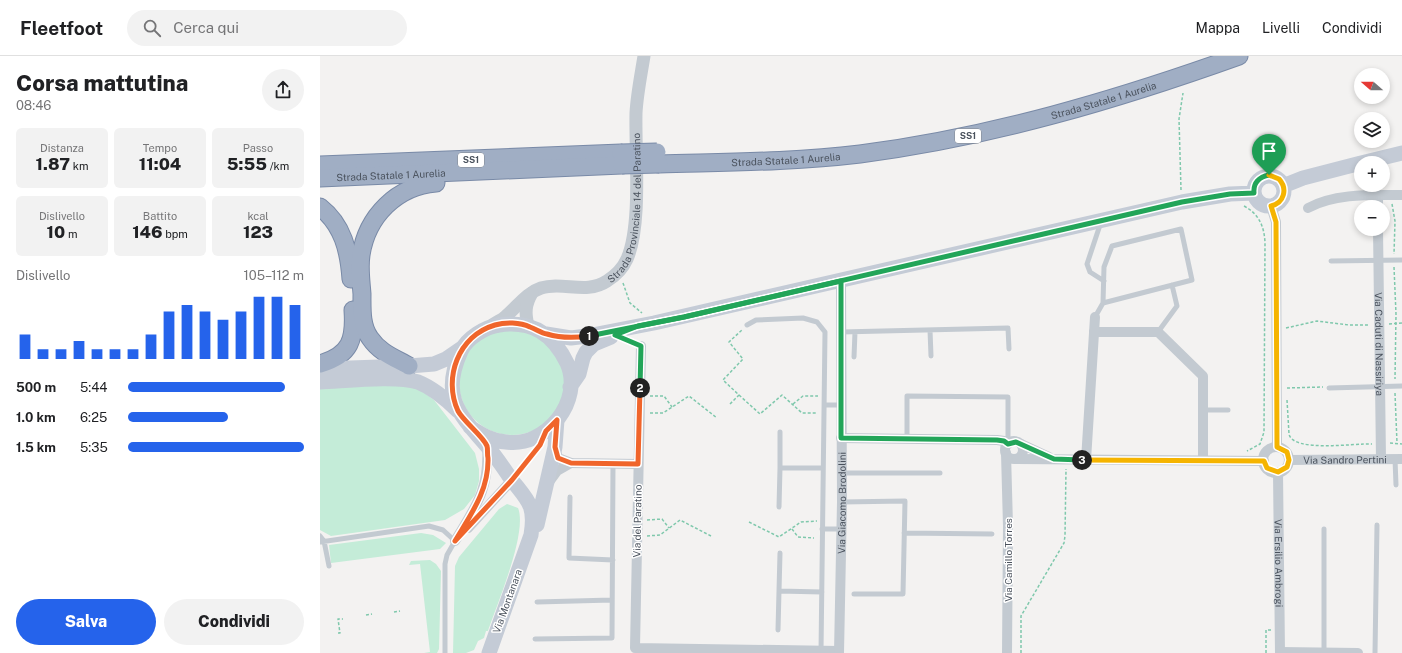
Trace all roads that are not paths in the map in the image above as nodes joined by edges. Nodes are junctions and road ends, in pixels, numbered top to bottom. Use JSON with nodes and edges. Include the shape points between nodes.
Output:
{"nodes":[{"id":1,"x":644,"y":56,"type":"edge"},
{"id":2,"x":1205,"y":56,"type":"edge"},
{"id":3,"x":1239,"y":56,"type":"edge"},
{"id":4,"x":1402,"y":153,"type":"edge"},
{"id":5,"x":1390,"y":156,"type":"edge"},
{"id":6,"x":658,"y":158,"type":"junction"},
{"id":7,"x":622,"y":159,"type":"junction"},
{"id":8,"x":320,"y":165,"type":"edge"},
{"id":9,"x":1354,"y":165,"type":"edge"},
{"id":10,"x":483,"y":172,"type":"junction"},
{"id":11,"x":320,"y":178,"type":"edge"},
{"id":12,"x":1283,"y":186,"type":"junction"},
{"id":13,"x":1254,"y":193,"type":"junction"},
{"id":14,"x":1378,"y":194,"type":"junction"},
{"id":15,"x":1402,"y":194,"type":"edge"},
{"id":16,"x":1378,"y":200,"type":"edge"},
{"id":17,"x":1271,"y":206,"type":"junction"},
{"id":18,"x":320,"y":207,"type":"edge"},
{"id":19,"x":1308,"y":208,"type":"dead end"},
{"id":20,"x":1102,"y":220,"type":"junction"},
{"id":21,"x":1378,"y":236,"type":"edge"},
{"id":22,"x":1331,"y":260,"type":"dead end"},
{"id":23,"x":1378,"y":260,"type":"junction"},
{"id":24,"x":1402,"y":260,"type":"edge"},
{"id":25,"x":841,"y":281,"type":"junction"},
{"id":26,"x":1104,"y":281,"type":"junction"},
{"id":27,"x":1172,"y":285,"type":"junction"},
{"id":28,"x":533,"y":292,"type":"junction"},
{"id":29,"x":1103,"y":303,"type":"junction"},
{"id":30,"x":1095,"y":317,"type":"joint"},
{"id":31,"x":747,"y":325,"type":"road end"},
{"id":32,"x":528,"y":326,"type":"junction"},
{"id":33,"x":638,"y":326,"type":"junction"},
{"id":34,"x":930,"y":330,"type":"junction"},
{"id":35,"x":841,"y":332,"type":"junction"},
{"id":36,"x":855,"y":332,"type":"junction"},
{"id":37,"x":1094,"y":332,"type":"junction"},
{"id":38,"x":1158,"y":332,"type":"junction"},
{"id":39,"x":479,"y":333,"type":"junction"},
{"id":40,"x":546,"y":334,"type":"junction"},
{"id":41,"x":615,"y":335,"type":"junction"},
{"id":42,"x":641,"y":346,"type":"joint"},
{"id":43,"x":462,"y":348,"type":"junction"},
{"id":44,"x":1009,"y":349,"type":"dead end"},
{"id":45,"x":854,"y":356,"type":"dead end"},
{"id":46,"x":931,"y":356,"type":"dead end"},
{"id":47,"x":320,"y":364,"type":"edge"},
{"id":48,"x":409,"y":366,"type":"junction"},
{"id":49,"x":320,"y":369,"type":"edge"},
{"id":50,"x":320,"y":382,"type":"edge"},
{"id":51,"x":1381,"y":386,"type":"junction"},
{"id":52,"x":1402,"y":386,"type":"edge"},
{"id":53,"x":570,"y":388,"type":"junction"},
{"id":54,"x":1329,"y":388,"type":"road end"},
{"id":55,"x":842,"y":405,"type":"junction"},
{"id":56,"x":825,"y":406,"type":"junction"},
{"id":57,"x":1203,"y":410,"type":"junction"},
{"id":58,"x":1228,"y":410,"type":"dead end"},
{"id":59,"x":458,"y":412,"type":"junction"},
{"id":60,"x":557,"y":420,"type":"junction"},
{"id":61,"x":470,"y":427,"type":"junction"},
{"id":62,"x":546,"y":431,"type":"junction"},
{"id":63,"x":780,"y":432,"type":"dead end"},
{"id":64,"x":841,"y":438,"type":"junction"},
{"id":65,"x":907,"y":439,"type":"junction"},
{"id":66,"x":1021,"y":444,"type":"junction"},
{"id":67,"x":487,"y":445,"type":"junction"},
{"id":68,"x":555,"y":447,"type":"junction"},
{"id":69,"x":1277,"y":447,"type":"junction"},
{"id":70,"x":1011,"y":454,"type":"junction"},
{"id":71,"x":1054,"y":459,"type":"junction"},
{"id":72,"x":1399,"y":459,"type":"edge"},
{"id":73,"x":1086,"y":460,"type":"junction"},
{"id":74,"x":1203,"y":460,"type":"junction"},
{"id":75,"x":1289,"y":460,"type":"junction"},
{"id":76,"x":1381,"y":460,"type":"junction"},
{"id":77,"x":1264,"y":461,"type":"junction"},
{"id":78,"x":571,"y":463,"type":"junction"},
{"id":79,"x":613,"y":464,"type":"junction"},
{"id":80,"x":638,"y":464,"type":"junction"},
{"id":81,"x":780,"y":468,"type":"junction"},
{"id":82,"x":823,"y":468,"type":"junction"},
{"id":83,"x":1278,"y":472,"type":"junction"},
{"id":84,"x":842,"y":473,"type":"junction"},
{"id":85,"x":940,"y":473,"type":"dead end"},
{"id":86,"x":512,"y":480,"type":"junction"},
{"id":87,"x":1396,"y":485,"type":"dead end"},
{"id":88,"x":547,"y":486,"type":"junction"},
{"id":89,"x":570,"y":497,"type":"dead end"},
{"id":90,"x":842,"y":502,"type":"junction"},
{"id":91,"x":780,"y":507,"type":"dead end"},
{"id":92,"x":1377,"y":525,"type":"dead end"},
{"id":93,"x":822,"y":529,"type":"junction"},
{"id":94,"x":841,"y":529,"type":"junction"},
{"id":95,"x":1324,"y":529,"type":"dead end"},
{"id":96,"x":904,"y":533,"type":"junction"},
{"id":97,"x":992,"y":534,"type":"dead end"},
{"id":98,"x":320,"y":536,"type":"edge"},
{"id":99,"x":455,"y":541,"type":"junction"},
{"id":100,"x":321,"y":542,"type":"edge"},
{"id":101,"x":526,"y":550,"type":"junction"},
{"id":102,"x":780,"y":553,"type":"dead end"},
{"id":103,"x":613,"y":560,"type":"junction"},
{"id":104,"x":329,"y":566,"type":"dead end"},
{"id":105,"x":779,"y":591,"type":"junction"},
{"id":106,"x":822,"y":592,"type":"junction"},
{"id":107,"x":854,"y":594,"type":"dead end"},
{"id":108,"x":612,"y":600,"type":"junction"},
{"id":109,"x":537,"y":602,"type":"dead end"},
{"id":110,"x":778,"y":630,"type":"dead end"},
{"id":111,"x":535,"y":639,"type":"dead end"},
{"id":112,"x":646,"y":650,"type":"edge"},
{"id":113,"x":821,"y":652,"type":"edge"},
{"id":114,"x":839,"y":652,"type":"edge"},
{"id":115,"x":1280,"y":652,"type":"edge"},
{"id":116,"x":445,"y":653,"type":"edge"},
{"id":117,"x":489,"y":653,"type":"edge"},
{"id":118,"x":1007,"y":653,"type":"edge"},
{"id":119,"x":1328,"y":653,"type":"edge"},
{"id":120,"x":1358,"y":653,"type":"edge"},
{"id":121,"x":1375,"y":653,"type":"edge"}],
"edges":[{"from":1,"to":28,"type":"street","name":"Strada Provinciale 14 del Paratino","via":[[636,112],[635,218],[631,247],[622,267],[606,282],[592,287],[550,287]]},
{"from":2,"to":6,"type":"highway","name":"Strada Statale 1 Aurelia","number":"SS1","via":[[1088,95],[1006,116],[931,131],[859,143]]},
{"from":3,"to":6,"type":"highway","name":"Strada Statale 1 Aurelia","number":"SS1","via":[[1089,106],[933,143],[860,154],[766,162]]},
{"from":4,"to":5,"type":"main road"},
{"from":6,"to":7,"type":"highway","name":"Strada Statale 1 Aurelia","number":"SS1","bridge":true},
{"from":7,"to":8,"type":"highway","name":"Strada Statale 1 Aurelia","number":"SS1"},
{"from":7,"to":10,"type":"highway","name":"Strada Statale 1 Aurelia","number":"SS1"},
{"from":9,"to":12,"type":"main road"},
{"from":10,"to":11,"type":"highway","name":"Strada Statale 1 Aurelia","number":"SS1"},
{"from":10,"to":48,"type":"highway","via":[[470,180],[424,184],[408,189],[382,211],[366,237],[360,270],[366,331],[384,353]]},
{"from":12,"to":13,"type":"main road","via":[[1276,177],[1265,176],[1256,182]]},
{"from":12,"to":17,"type":"main road","via":[[1282,198]]},
{"from":13,"to":17,"type":"main road","via":[[1260,203]]},
{"from":13,"to":20,"type":"main road","via":[[1182,202]]},
{"from":14,"to":15,"type":"street"},
{"from":14,"to":16,"type":"street"},
{"from":14,"to":19,"type":"street","via":[[1321,201]]},
{"from":17,"to":69,"type":"street","via":[[1276,222]]},
{"from":18,"to":47,"type":"highway","via":[[339,230],[347,248],[354,324],[351,342],[345,351]]},
{"from":20,"to":25,"type":"main road"},
{"from":20,"to":26,"type":"lane","via":[[1087,264],[1090,272]]},
{"from":21,"to":23,"type":"street","name":"Via Caduti di Nassiriya"},
{"from":22,"to":23,"type":"lane"},
{"from":23,"to":24,"type":"lane"},
{"from":23,"to":51,"type":"street","name":"Via Caduti di Nassiriya"},
{"from":25,"to":33,"type":"main road"},
{"from":25,"to":35,"type":"street","name":"Via Giacomo Brodolini"},
{"from":26,"to":27,"type":"lane","via":[[1104,267],[1112,246],[1181,229],[1192,280]]},
{"from":26,"to":29,"type":"lane"},
{"from":27,"to":29,"type":"lane"},
{"from":27,"to":38,"type":"lane","via":[[1177,306]]},
{"from":28,"to":32,"type":"street","via":[[525,312]]},
{"from":28,"to":39,"type":"street","name":"Strada Provinciale 14 del Paratino","via":[[521,300],[505,317]]},
{"from":29,"to":30,"type":"lane"},
{"from":30,"to":37,"type":"street"},
{"from":31,"to":56,"type":"lane","via":[[756,320],[803,318],[817,322],[825,332]]},
{"from":32,"to":39,"type":"main road","via":[[512,323],[494,326]]},
{"from":32,"to":40,"type":"main road"},
{"from":33,"to":40,"type":"main road","via":[[571,338]]},
{"from":33,"to":41,"type":"main road"},
{"from":34,"to":36,"type":"lane"},
{"from":34,"to":44,"type":"lane","via":[[1008,328]]},
{"from":34,"to":46,"type":"lane"},
{"from":35,"to":36,"type":"lane"},
{"from":35,"to":55,"type":"street","name":"Via Giacomo Brodolini"},
{"from":36,"to":45,"type":"lane"},
{"from":37,"to":38,"type":"street"},
{"from":37,"to":73,"type":"street"},
{"from":38,"to":57,"type":"street","via":[[1203,376]]},
{"from":39,"to":43,"type":"main road"},
{"from":40,"to":53,"type":"main road","via":[[563,355],[568,367]]},
{"from":41,"to":42,"type":"lane"},
{"from":41,"to":53,"type":"main road","via":[[594,344],[586,352],[579,374]]},
{"from":42,"to":80,"type":"street","name":"Via del Paratino"},
{"from":43,"to":48,"type":"main road","via":[[440,362]]},
{"from":43,"to":59,"type":"main road","via":[[453,369],[452,391]]},
{"from":48,"to":49,"type":"main road"},
{"from":50,"to":59,"type":"main road","via":[[394,379],[417,382],[441,395]]},
{"from":51,"to":52,"type":"lane"},
{"from":51,"to":54,"type":"lane"},
{"from":51,"to":76,"type":"street","name":"Via Caduti di Nassiriya"},
{"from":53,"to":60,"type":"main road","via":[[566,405]]},
{"from":55,"to":56,"type":"lane"},
{"from":55,"to":64,"type":"street","name":"Via Giacomo Brodolini"},
{"from":56,"to":82,"type":"lane"},
{"from":57,"to":58,"type":"lane"},
{"from":57,"to":74,"type":"street"},
{"from":59,"to":61,"type":"main road"},
{"from":60,"to":62,"type":"main road"},
{"from":60,"to":68,"type":"main road"},
{"from":61,"to":62,"type":"main road","via":[[488,438],[507,443],[528,440]]},
{"from":61,"to":67,"type":"main road"},
{"from":62,"to":86,"type":"lane","via":[[540,445]]},
{"from":63,"to":81,"type":"lane"},
{"from":64,"to":65,"type":"street"},
{"from":64,"to":84,"type":"street","name":"Via Giacomo Brodolini"},
{"from":65,"to":70,"type":"street","via":[[1004,441]]},
{"from":65,"to":70,"type":"lane","via":[[907,396],[1008,397]]},
{"from":66,"to":70,"type":"street","via":[[1016,442]]},
{"from":66,"to":70,"type":"street","via":[[1023,452]]},
{"from":66,"to":71,"type":"street"},
{"from":67,"to":86,"type":"main road"},
{"from":67,"to":99,"type":"street","via":[[486,481],[481,498]]},
{"from":68,"to":78,"type":"street","via":[[558,458]]},
{"from":68,"to":88,"type":"main road"},
{"from":69,"to":75,"type":"street","via":[[1287,452]]},
{"from":69,"to":77,"type":"street","via":[[1266,453]]},
{"from":70,"to":71,"type":"street"},
{"from":70,"to":118,"type":"street","name":"Via Camillo Torres","via":[[1006,467]]},
{"from":71,"to":73,"type":"street"},
{"from":72,"to":76,"type":"street","name":"Via Sandro Pertini"},
{"from":72,"to":87,"type":"lane"},
{"from":73,"to":74,"type":"street"},
{"from":74,"to":77,"type":"street"},
{"from":75,"to":76,"type":"street","name":"Via Sandro Pertini"},
{"from":75,"to":83,"type":"street","via":[[1287,467]]},
{"from":77,"to":83,"type":"street","via":[[1267,468]]},
{"from":78,"to":79,"type":"street"},
{"from":78,"to":88,"type":"street","via":[[557,471]]},
{"from":79,"to":80,"type":"street"},
{"from":79,"to":103,"type":"lane"},
{"from":80,"to":112,"type":"street","name":"Via del Paratino","via":[[635,648]]},
{"from":81,"to":82,"type":"lane"},
{"from":81,"to":91,"type":"lane"},
{"from":82,"to":93,"type":"lane"},
{"from":83,"to":115,"type":"street","name":"Via Ersilio Ambrogi"},
{"from":84,"to":85,"type":"lane"},
{"from":84,"to":90,"type":"street","name":"Via Giacomo Brodolini"},
{"from":86,"to":99,"type":"street"},
{"from":86,"to":101,"type":"main road","via":[[528,499],[534,516]]},
{"from":88,"to":101,"type":"main road","via":[[532,542]]},
{"from":89,"to":103,"type":"lane","via":[[569,558]]},
{"from":90,"to":94,"type":"street","name":"Via Giacomo Brodolini"},
{"from":90,"to":96,"type":"lane","via":[[906,501]]},
{"from":92,"to":121,"type":"lane"},
{"from":93,"to":94,"type":"lane"},
{"from":93,"to":106,"type":"lane"},
{"from":94,"to":114,"type":"street","name":"Via Giacomo Brodolini"},
{"from":95,"to":119,"type":"lane"},
{"from":96,"to":97,"type":"lane"},
{"from":96,"to":107,"type":"lane","via":[[903,594]]},
{"from":98,"to":100,"type":"lane"},
{"from":99,"to":100,"type":"lane","via":[[443,530],[429,526]]},
{"from":99,"to":116,"type":"lane","via":[[445,564]]},
{"from":100,"to":104,"type":"lane"},
{"from":101,"to":117,"type":"main road","name":"Via Montanara"},
{"from":102,"to":105,"type":"lane"},
{"from":103,"to":108,"type":"lane"},
{"from":105,"to":106,"type":"lane"},
{"from":105,"to":110,"type":"lane"},
{"from":106,"to":113,"type":"lane"},
{"from":108,"to":109,"type":"lane"},
{"from":108,"to":111,"type":"lane","via":[[612,638]]},
{"from":112,"to":113,"type":"street"},
{"from":113,"to":114,"type":"street"},
{"from":115,"to":119,"type":"street"},
{"from":119,"to":120,"type":"street"}]}
